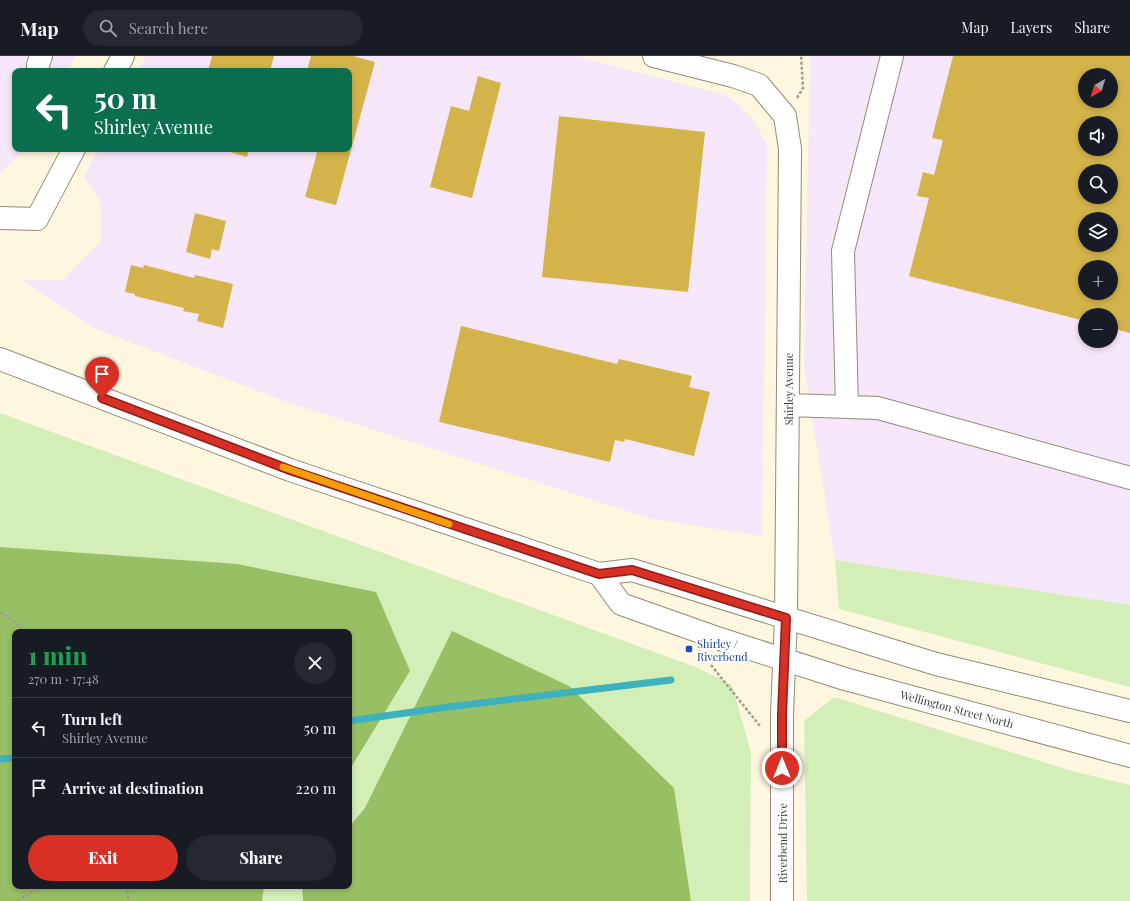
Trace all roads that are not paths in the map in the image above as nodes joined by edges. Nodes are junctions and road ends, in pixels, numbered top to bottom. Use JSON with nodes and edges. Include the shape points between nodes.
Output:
{"nodes":[{"id":1,"x":123,"y":56,"type":"edge"},
{"id":2,"x":654,"y":56,"type":"edge"},
{"id":3,"x":892,"y":56,"type":"edge"},
{"id":4,"x":117,"y":68,"type":"edge"},
{"id":5,"x":72,"y":152,"type":"edge"},
{"id":6,"x":0,"y":218,"type":"edge"},
{"id":7,"x":0,"y":359,"type":"edge"},
{"id":8,"x":788,"y":405,"type":"junction"},
{"id":9,"x":847,"y":407,"type":"junction"},
{"id":10,"x":1130,"y":478,"type":"edge"},
{"id":11,"x":599,"y":574,"type":"junction"},
{"id":12,"x":786,"y":618,"type":"junction"},
{"id":13,"x":784,"y":659,"type":"junction"},
{"id":14,"x":1130,"y":711,"type":"edge"},
{"id":15,"x":1130,"y":756,"type":"edge"},
{"id":16,"x":782,"y":901,"type":"edge"}],
"edges":[{"from":1,"to":4,"type":"main road"},
{"from":2,"to":8,"type":"main road","name":"Shirley Avenue","via":[[733,76],[759,86],[785,116],[790,150]]},
{"from":3,"to":9,"type":"main road","via":[[843,251]]},
{"from":5,"to":6,"type":"main road","via":[[37,219]]},
{"from":7,"to":11,"type":"main road","via":[[290,470]]},
{"from":8,"to":9,"type":"main road"},
{"from":8,"to":12,"type":"main road","name":"Shirley Avenue"},
{"from":9,"to":10,"type":"main road","via":[[878,408]]},
{"from":11,"to":12,"type":"main road","via":[[632,570]]},
{"from":11,"to":13,"type":"main road","via":[[622,604]]},
{"from":12,"to":13,"type":"main road","name":"Riverbend Drive"},
{"from":12,"to":14,"type":"main road","via":[[936,664]]},
{"from":13,"to":15,"type":"main road","name":"Wellington Street North","via":[[845,679]]},
{"from":13,"to":16,"type":"main road","name":"Riverbend Drive"}]}
